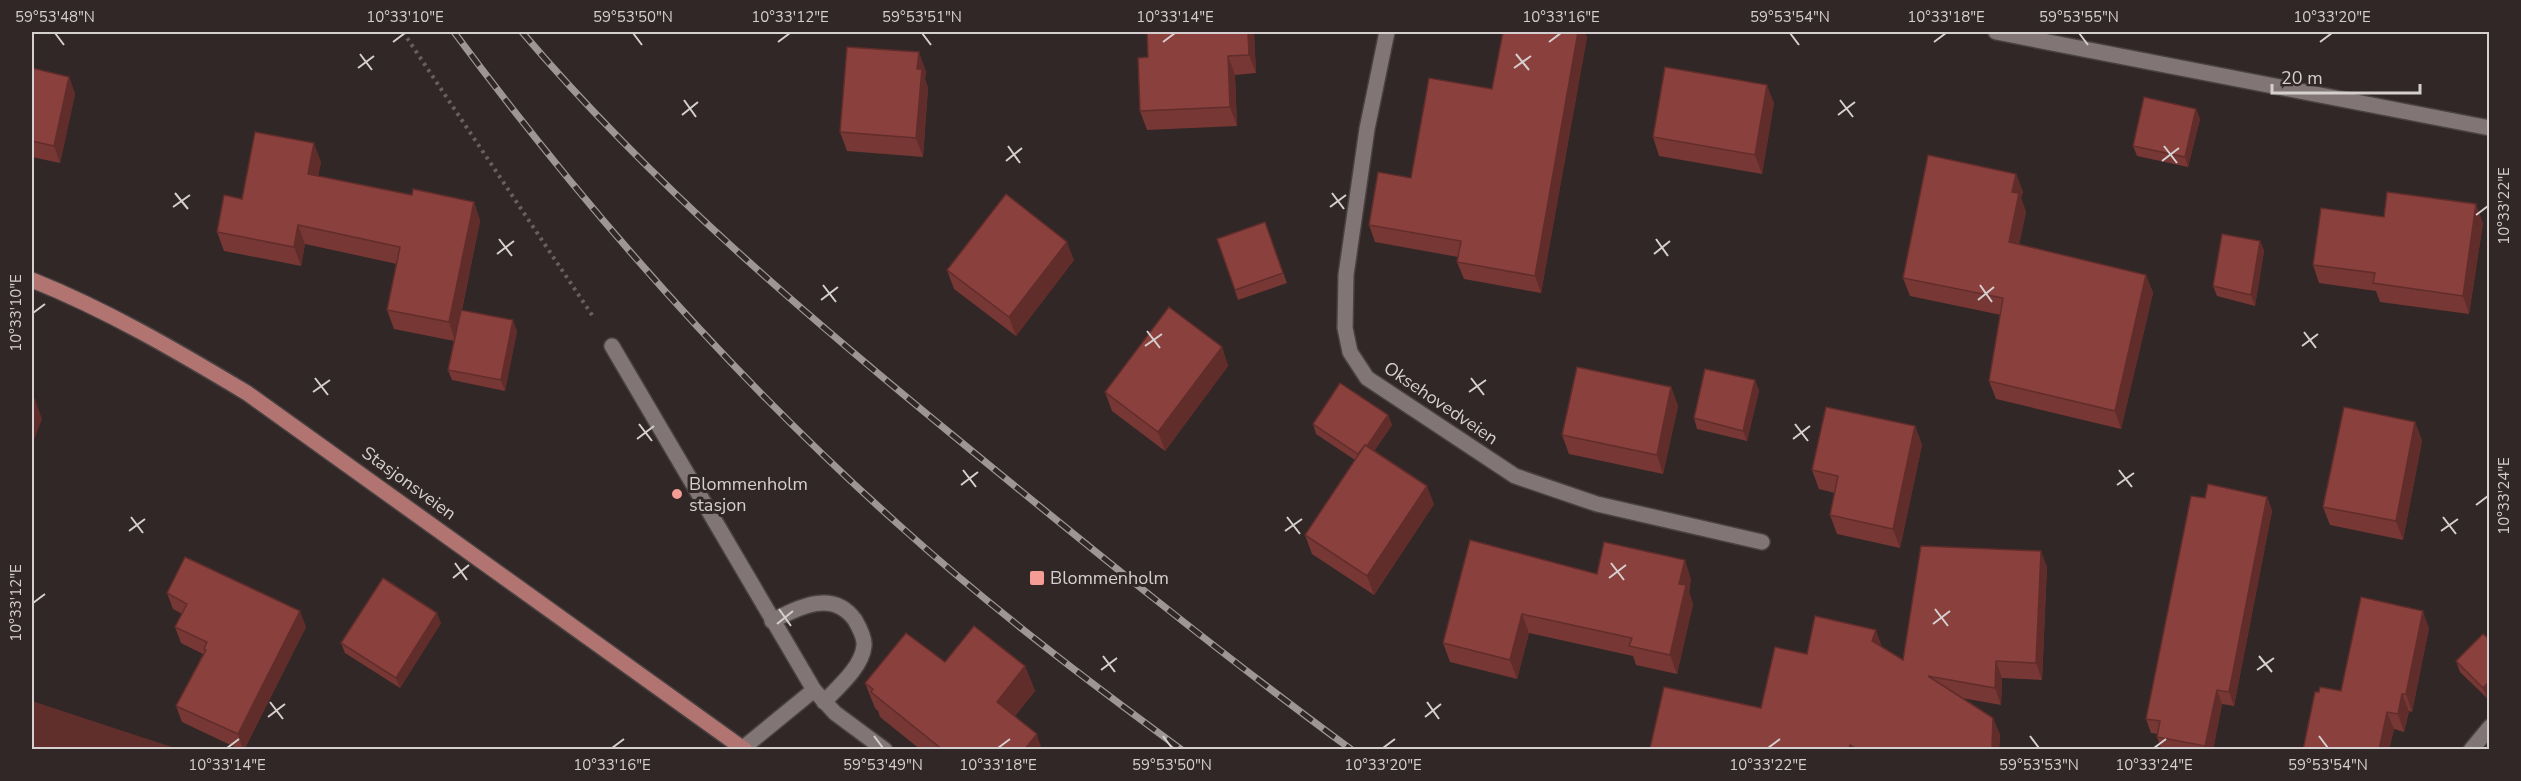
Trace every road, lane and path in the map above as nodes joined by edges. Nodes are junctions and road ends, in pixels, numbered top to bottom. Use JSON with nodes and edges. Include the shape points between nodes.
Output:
{"nodes":[{"id":1,"x":403,"y":32,"type":"edge"},
{"id":2,"x":1386,"y":32,"type":"edge"},
{"id":3,"x":1996,"y":32,"type":"edge"},
{"id":4,"x":2490,"y":128,"type":"edge"},
{"id":5,"x":32,"y":280,"type":"edge"},
{"id":6,"x":612,"y":346,"type":"joint"},
{"id":7,"x":1762,"y":542,"type":"dead end"},
{"id":8,"x":772,"y":621,"type":"junction"},
{"id":9,"x":819,"y":696,"type":"junction"},
{"id":10,"x":2490,"y":727,"type":"edge"},
{"id":11,"x":744,"y":749,"type":"edge"},
{"id":12,"x":885,"y":750,"type":"edge"},
{"id":13,"x":2471,"y":750,"type":"edge"}],
"edges":[{"from":1,"to":6,"type":"path"},
{"from":2,"to":7,"type":"street","name":"Oksehovedveien","via":[[1346,275],[1345,328],[1350,352],[1367,378],[1515,476],[1597,504]]},
{"from":3,"to":4,"type":"street"},
{"from":5,"to":11,"type":"main road","name":"Stasjonsveien","via":[[150,336],[246,393]]},
{"from":6,"to":8,"type":"street"},
{"from":8,"to":9,"type":"street"},
{"from":8,"to":9,"type":"street","via":[[806,604],[825,602],[848,610],[858,625],[865,645],[860,660]]},
{"from":9,"to":11,"type":"street"},
{"from":9,"to":12,"type":"street","via":[[835,713]]},
{"from":10,"to":13,"type":"street"}]}
